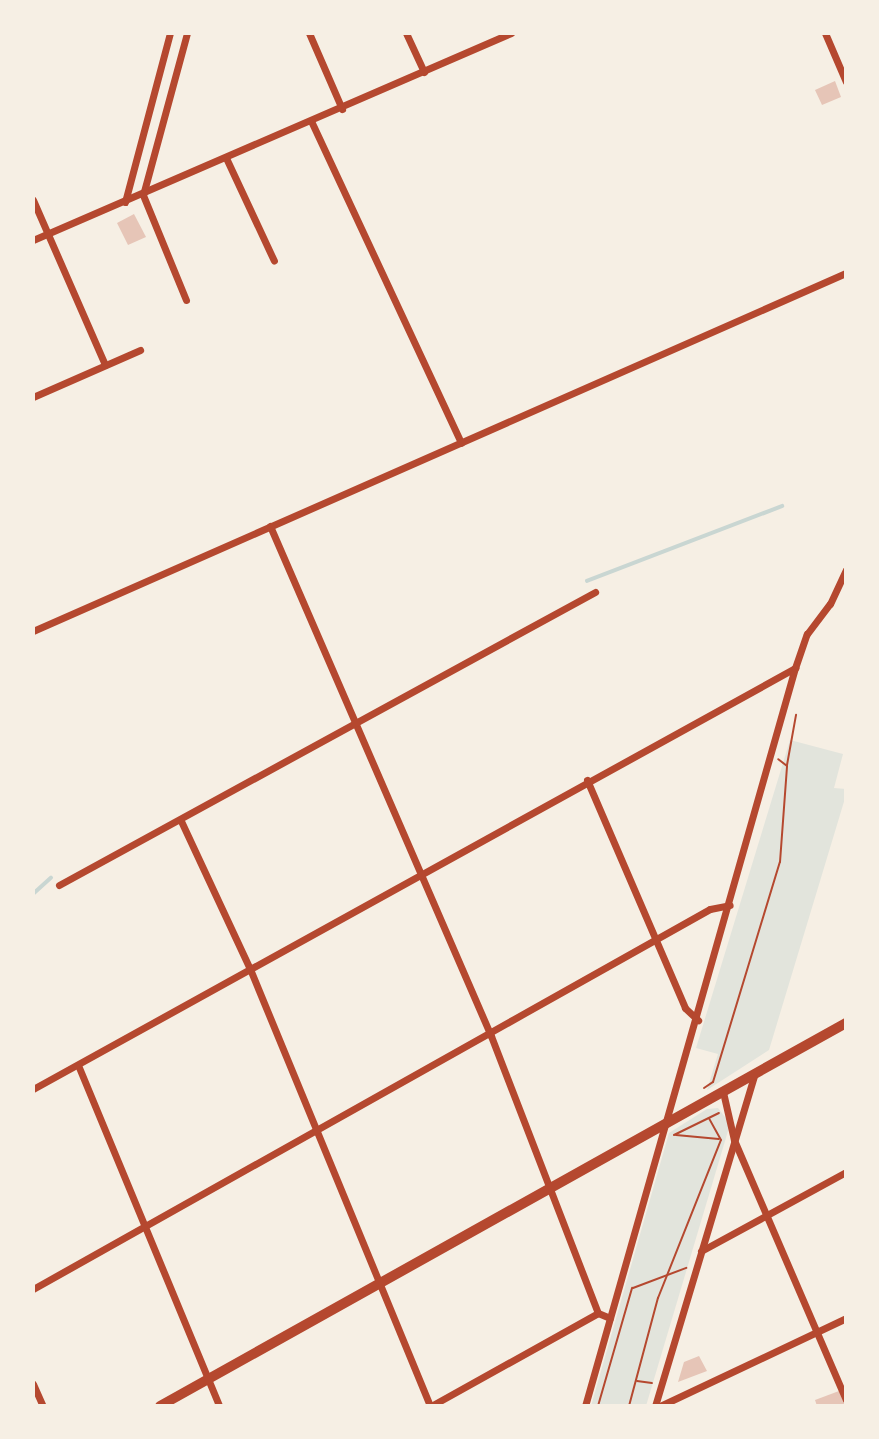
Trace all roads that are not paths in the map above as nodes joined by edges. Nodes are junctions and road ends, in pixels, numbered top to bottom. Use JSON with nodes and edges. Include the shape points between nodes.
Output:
{"nodes":[{"id":1,"x":170,"y":33,"type":"edge"},
{"id":2,"x":187,"y":33,"type":"edge"},
{"id":3,"x":309,"y":33,"type":"edge"},
{"id":4,"x":406,"y":33,"type":"edge"},
{"id":5,"x":825,"y":33,"type":"edge"},
{"id":6,"x":508,"y":34,"type":"edge"},
{"id":7,"x":424,"y":72,"type":"junction"},
{"id":8,"x":846,"y":82,"type":"edge"},
{"id":9,"x":342,"y":109,"type":"junction"},
{"id":10,"x":312,"y":123,"type":"junction"},
{"id":11,"x":227,"y":160,"type":"junction"},
{"id":12,"x":143,"y":195,"type":"junction"},
{"id":13,"x":33,"y":200,"type":"edge"},
{"id":14,"x":125,"y":202,"type":"junction"},
{"id":15,"x":48,"y":234,"type":"junction"},
{"id":16,"x":33,"y":240,"type":"edge"},
{"id":17,"x":274,"y":261,"type":"dead end"},
{"id":18,"x":846,"y":273,"type":"edge"},
{"id":19,"x":186,"y":300,"type":"dead end"},
{"id":20,"x":140,"y":350,"type":"dead end"},
{"id":21,"x":105,"y":365,"type":"junction"},
{"id":22,"x":33,"y":397,"type":"edge"},
{"id":23,"x":461,"y":443,"type":"junction"},
{"id":24,"x":270,"y":526,"type":"junction"},
{"id":25,"x":846,"y":570,"type":"edge"},
{"id":26,"x":594,"y":592,"type":"dead end"},
{"id":27,"x":33,"y":631,"type":"edge"},
{"id":28,"x":795,"y":668,"type":"junction"},
{"id":29,"x":356,"y":726,"type":"junction"},
{"id":30,"x":587,"y":780,"type":"junction"},
{"id":31,"x":181,"y":821,"type":"junction"},
{"id":32,"x":421,"y":873,"type":"junction"},
{"id":33,"x":59,"y":885,"type":"dead end"},
{"id":34,"x":730,"y":905,"type":"junction"},
{"id":35,"x":655,"y":942,"type":"junction"},
{"id":36,"x":250,"y":969,"type":"junction"},
{"id":37,"x":698,"y":1020,"type":"junction"},
{"id":38,"x":846,"y":1024,"type":"edge"},
{"id":39,"x":491,"y":1036,"type":"junction"},
{"id":40,"x":78,"y":1065,"type":"junction"},
{"id":41,"x":754,"y":1075,"type":"junction"},
{"id":42,"x":33,"y":1089,"type":"edge"},
{"id":43,"x":723,"y":1092,"type":"junction"},
{"id":44,"x":666,"y":1124,"type":"junction"},
{"id":45,"x":316,"y":1131,"type":"junction"},
{"id":46,"x":734,"y":1140,"type":"junction"},
{"id":47,"x":846,"y":1172,"type":"edge"},
{"id":48,"x":549,"y":1188,"type":"junction"},
{"id":49,"x":768,"y":1216,"type":"junction"},
{"id":50,"x":147,"y":1225,"type":"junction"},
{"id":51,"x":701,"y":1251,"type":"junction"},
{"id":52,"x":378,"y":1284,"type":"junction"},
{"id":53,"x":33,"y":1289,"type":"edge"},
{"id":54,"x":598,"y":1313,"type":"junction"},
{"id":55,"x":610,"y":1318,"type":"junction"},
{"id":56,"x":846,"y":1318,"type":"edge"},
{"id":57,"x":817,"y":1331,"type":"junction"},
{"id":58,"x":209,"y":1379,"type":"junction"},
{"id":59,"x":33,"y":1384,"type":"edge"},
{"id":60,"x":846,"y":1400,"type":"edge"},
{"id":61,"x":43,"y":1406,"type":"edge"},
{"id":62,"x":160,"y":1406,"type":"edge"},
{"id":63,"x":219,"y":1406,"type":"edge"},
{"id":64,"x":431,"y":1406,"type":"edge"},
{"id":65,"x":585,"y":1406,"type":"edge"},
{"id":66,"x":657,"y":1406,"type":"edge"}],
"edges":[{"from":1,"to":14,"type":"street"},
{"from":2,"to":12,"type":"street"},
{"from":3,"to":9,"type":"street"},
{"from":4,"to":7,"type":"street"},
{"from":5,"to":8,"type":"street"},
{"from":6,"to":7,"type":"street"},
{"from":7,"to":9,"type":"street"},
{"from":9,"to":10,"type":"street"},
{"from":10,"to":11,"type":"street"},
{"from":10,"to":23,"type":"street"},
{"from":11,"to":12,"type":"street"},
{"from":11,"to":17,"type":"street"},
{"from":12,"to":14,"type":"street"},
{"from":12,"to":19,"type":"street"},
{"from":13,"to":15,"type":"street"},
{"from":14,"to":15,"type":"street"},
{"from":15,"to":16,"type":"street"},
{"from":15,"to":21,"type":"street"},
{"from":18,"to":23,"type":"street"},
{"from":20,"to":21,"type":"street"},
{"from":21,"to":22,"type":"street"},
{"from":23,"to":24,"type":"street"},
{"from":24,"to":27,"type":"street"},
{"from":24,"to":29,"type":"street"},
{"from":25,"to":28,"type":"street","via":[[830,604],[807,634]]},
{"from":26,"to":29,"type":"street"},
{"from":28,"to":30,"type":"street"},
{"from":28,"to":34,"type":"street"},
{"from":29,"to":31,"type":"street"},
{"from":29,"to":32,"type":"street"},
{"from":30,"to":32,"type":"street"},
{"from":30,"to":35,"type":"street"},
{"from":31,"to":33,"type":"street"},
{"from":31,"to":36,"type":"street"},
{"from":32,"to":36,"type":"street"},
{"from":32,"to":39,"type":"street"},
{"from":34,"to":35,"type":"street","via":[[710,909]]},
{"from":34,"to":37,"type":"street"},
{"from":35,"to":37,"type":"street","via":[[685,1008]]},
{"from":35,"to":39,"type":"street"},
{"from":36,"to":40,"type":"street"},
{"from":36,"to":45,"type":"street"},
{"from":37,"to":44,"type":"street"},
{"from":38,"to":41,"type":"main road"},
{"from":39,"to":45,"type":"street"},
{"from":39,"to":48,"type":"street"},
{"from":40,"to":42,"type":"street"},
{"from":40,"to":50,"type":"street"},
{"from":41,"to":43,"type":"main road"},
{"from":41,"to":46,"type":"street"},
{"from":43,"to":44,"type":"main road"},
{"from":43,"to":46,"type":"street"},
{"from":44,"to":48,"type":"main road"},
{"from":44,"to":55,"type":"street"},
{"from":45,"to":50,"type":"street"},
{"from":45,"to":52,"type":"street"},
{"from":46,"to":49,"type":"street"},
{"from":46,"to":51,"type":"street"},
{"from":47,"to":49,"type":"street"},
{"from":48,"to":52,"type":"main road"},
{"from":48,"to":54,"type":"street"},
{"from":49,"to":51,"type":"street"},
{"from":49,"to":57,"type":"street"},
{"from":50,"to":53,"type":"street"},
{"from":50,"to":58,"type":"street"},
{"from":51,"to":66,"type":"street"},
{"from":52,"to":58,"type":"main road"},
{"from":52,"to":64,"type":"street"},
{"from":54,"to":55,"type":"street"},
{"from":54,"to":64,"type":"street"},
{"from":55,"to":65,"type":"street"},
{"from":56,"to":57,"type":"street"},
{"from":57,"to":60,"type":"street"},
{"from":57,"to":66,"type":"street"},
{"from":58,"to":62,"type":"main road"},
{"from":58,"to":63,"type":"street"},
{"from":59,"to":61,"type":"street"}]}
